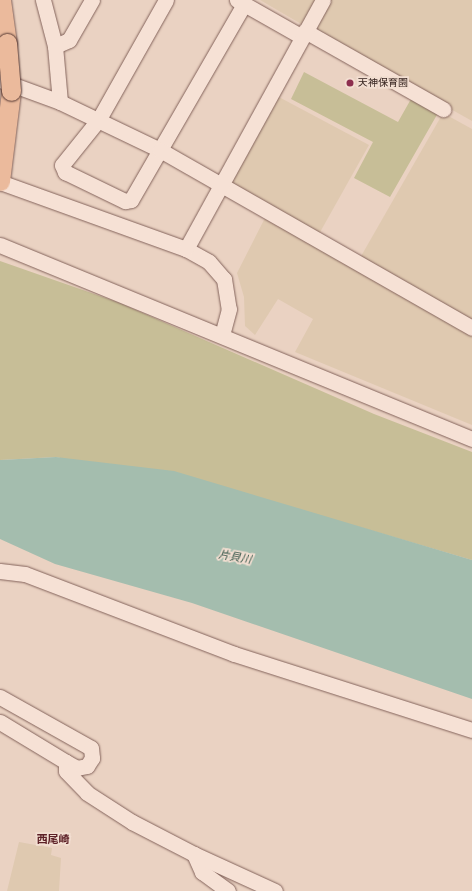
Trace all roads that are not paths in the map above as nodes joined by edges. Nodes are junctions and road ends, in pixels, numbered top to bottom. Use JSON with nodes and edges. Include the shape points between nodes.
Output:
{"nodes":[{"id":1,"x":1,"y":0,"type":"edge"},
{"id":2,"x":43,"y":0,"type":"edge"},
{"id":3,"x":92,"y":0,"type":"edge"},
{"id":4,"x":166,"y":0,"type":"edge"},
{"id":5,"x":323,"y":0,"type":"edge"},
{"id":6,"x":241,"y":2,"type":"edge"},
{"id":7,"x":304,"y":34,"type":"junction"},
{"id":8,"x":55,"y":46,"type":"junction"},
{"id":9,"x":5,"y":85,"type":"edge"},
{"id":10,"x":60,"y":102,"type":"junction"},
{"id":11,"x":443,"y":108,"type":"dead end"},
{"id":12,"x":99,"y":119,"type":"junction"},
{"id":13,"x":160,"y":150,"type":"junction"},
{"id":14,"x":0,"y":182,"type":"edge"},
{"id":15,"x":219,"y":183,"type":"junction"},
{"id":16,"x":0,"y":245,"type":"edge"},
{"id":17,"x":186,"y":249,"type":"junction"},
{"id":18,"x":472,"y":328,"type":"edge"},
{"id":19,"x":222,"y":336,"type":"junction"},
{"id":20,"x":472,"y":439,"type":"edge"},
{"id":21,"x":0,"y":571,"type":"edge"},
{"id":22,"x":0,"y":697,"type":"edge"},
{"id":23,"x":0,"y":722,"type":"edge"},
{"id":24,"x":472,"y":730,"type":"edge"},
{"id":25,"x":66,"y":762,"type":"junction"},
{"id":26,"x":194,"y":854,"type":"junction"},
{"id":27,"x":228,"y":891,"type":"edge"},
{"id":28,"x":275,"y":891,"type":"edge"}],
"edges":[{"from":1,"to":9,"type":"main road","bridge":true,"via":[[7,44]]},
{"from":2,"to":8,"type":"street"},
{"from":3,"to":8,"type":"street","via":[[69,40]]},
{"from":4,"to":12,"type":"street"},
{"from":5,"to":7,"type":"street"},
{"from":6,"to":7,"type":"street"},
{"from":6,"to":13,"type":"street"},
{"from":7,"to":11,"type":"street"},
{"from":7,"to":15,"type":"street"},
{"from":8,"to":10,"type":"street"},
{"from":9,"to":10,"type":"street"},
{"from":9,"to":14,"type":"main road"},
{"from":10,"to":12,"type":"street"},
{"from":12,"to":13,"type":"street"},
{"from":12,"to":13,"type":"street","via":[[65,158],[62,164],[65,172],[125,201],[131,200]]},
{"from":13,"to":15,"type":"street"},
{"from":14,"to":17,"type":"street"},
{"from":15,"to":17,"type":"street"},
{"from":15,"to":18,"type":"street"},
{"from":16,"to":19,"type":"street"},
{"from":17,"to":19,"type":"street","via":[[209,262],[224,280],[230,309]]},
{"from":19,"to":20,"type":"street"},
{"from":21,"to":24,"type":"street","via":[[25,574],[234,654]]},
{"from":22,"to":25,"type":"street","via":[[91,748],[92,758],[87,766],[77,768]]},
{"from":23,"to":25,"type":"street"},
{"from":25,"to":26,"type":"street","via":[[66,771],[87,793],[132,822]]},
{"from":26,"to":27,"type":"street","via":[[202,872]]},
{"from":26,"to":28,"type":"street"}]}
